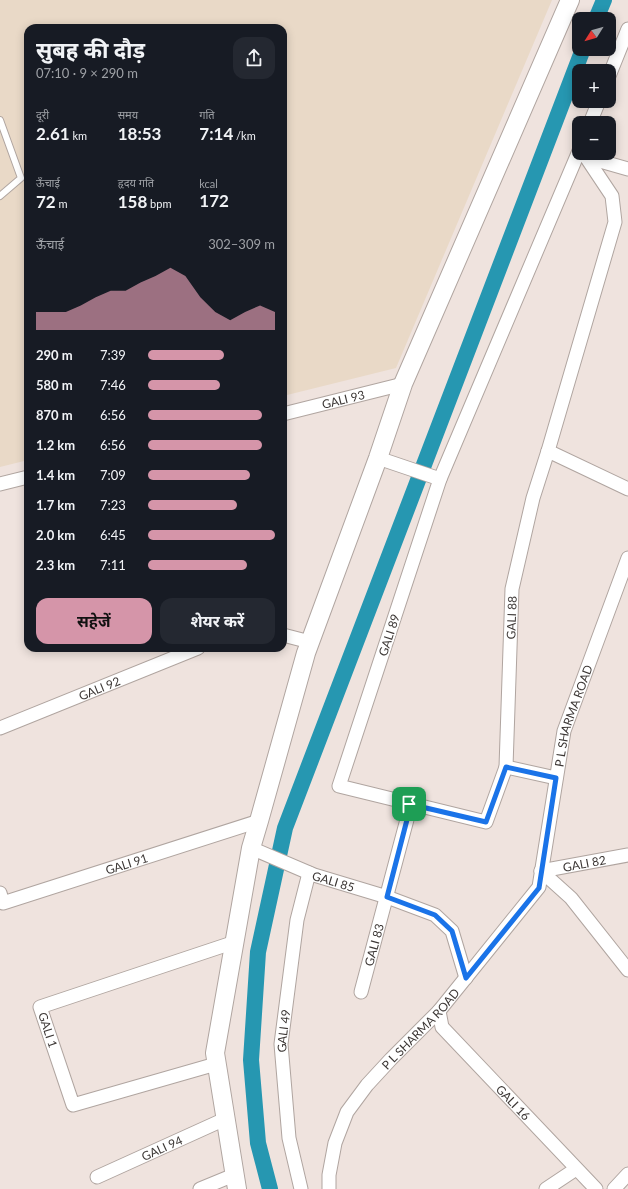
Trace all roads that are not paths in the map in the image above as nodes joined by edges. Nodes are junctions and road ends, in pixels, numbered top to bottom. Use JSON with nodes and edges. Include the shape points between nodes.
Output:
{"nodes":[{"id":1,"x":570,"y":0,"type":"edge"},
{"id":2,"x":628,"y":29,"type":"edge"},
{"id":3,"x":614,"y":64,"type":"edge"},
{"id":4,"x":0,"y":120,"type":"edge"},
{"id":5,"x":575,"y":160,"type":"edge"},
{"id":6,"x":628,"y":169,"type":"edge"},
{"id":7,"x":0,"y":196,"type":"edge"},
{"id":8,"x":402,"y":384,"type":"junction"},
{"id":9,"x":287,"y":413,"type":"edge"},
{"id":10,"x":548,"y":451,"type":"junction"},
{"id":11,"x":378,"y":458,"type":"junction"},
{"id":12,"x":24,"y":478,"type":"edge"},
{"id":13,"x":440,"y":479,"type":"junction"},
{"id":14,"x":0,"y":484,"type":"edge"},
{"id":15,"x":628,"y":489,"type":"edge"},
{"id":16,"x":628,"y":558,"type":"edge"},
{"id":17,"x":287,"y":636,"type":"edge"},
{"id":18,"x":310,"y":642,"type":"junction"},
{"id":19,"x":188,"y":652,"type":"edge"},
{"id":20,"x":0,"y":728,"type":"edge"},
{"id":21,"x":506,"y":767,"type":"junction"},
{"id":22,"x":556,"y":778,"type":"junction"},
{"id":23,"x":409,"y":804,"type":"junction"},
{"id":24,"x":259,"y":821,"type":"junction"},
{"id":25,"x":253,"y":849,"type":"junction"},
{"id":26,"x":628,"y":855,"type":"edge"},
{"id":27,"x":541,"y":871,"type":"junction"},
{"id":28,"x":309,"y":873,"type":"junction"},
{"id":29,"x":387,"y":897,"type":"junction"},
{"id":30,"x":1,"y":900,"type":"edge"},
{"id":31,"x":235,"y":942,"type":"junction"},
{"id":32,"x":628,"y":970,"type":"edge"},
{"id":33,"x":466,"y":978,"type":"junction"},
{"id":34,"x":361,"y":992,"type":"dead end"},
{"id":35,"x":439,"y":1011,"type":"junction"},
{"id":36,"x":216,"y":1064,"type":"junction"},
{"id":37,"x":225,"y":1118,"type":"junction"},
{"id":38,"x":576,"y":1168,"type":"junction"},
{"id":39,"x":628,"y":1174,"type":"edge"},
{"id":40,"x":97,"y":1177,"type":"dead end"},
{"id":41,"x":236,"y":1182,"type":"edge"},
{"id":42,"x":200,"y":1189,"type":"edge"},
{"id":43,"x":301,"y":1189,"type":"edge"},
{"id":44,"x":329,"y":1189,"type":"edge"},
{"id":45,"x":546,"y":1189,"type":"edge"},
{"id":46,"x":596,"y":1189,"type":"edge"},
{"id":47,"x":614,"y":1189,"type":"edge"}],
"edges":[{"from":1,"to":8,"type":"street"},
{"from":2,"to":3,"type":"street"},
{"from":4,"to":7,"type":"lane","via":[[21,178]]},
{"from":5,"to":13,"type":"street"},
{"from":6,"to":10,"type":"street","name":"GALI 88","via":[[586,157],[612,196],[615,222]]},
{"from":8,"to":9,"type":"street","name":"GALI 93"},
{"from":8,"to":11,"type":"street"},
{"from":10,"to":15,"type":"street"},
{"from":10,"to":21,"type":"street","name":"GALI 88","via":[[533,498],[512,589]]},
{"from":11,"to":13,"type":"street"},
{"from":11,"to":18,"type":"street"},
{"from":12,"to":14,"type":"street"},
{"from":13,"to":23,"type":"street","name":"GALI 89","via":[[339,786]]},
{"from":16,"to":22,"type":"street","name":"P L SHARMA ROAD","via":[[564,731]]},
{"from":17,"to":18,"type":"street"},
{"from":18,"to":24,"type":"street"},
{"from":19,"to":20,"type":"street","name":"GALI 92"},
{"from":21,"to":22,"type":"street"},
{"from":21,"to":23,"type":"street","name":"GALI 88","via":[[486,822]]},
{"from":22,"to":27,"type":"street","name":"P L SHARMA ROAD"},
{"from":23,"to":29,"type":"street","name":"GALI 83"},
{"from":24,"to":25,"type":"street"},
{"from":24,"to":30,"type":"street","name":"GALI 91"},
{"from":25,"to":28,"type":"street","name":"GALI 85"},
{"from":25,"to":31,"type":"street"},
{"from":26,"to":27,"type":"street","name":"GALI 82"},
{"from":27,"to":32,"type":"street","via":[[571,898]]},
{"from":27,"to":33,"type":"street","name":"P L SHARMA ROAD","via":[[539,888]]},
{"from":28,"to":29,"type":"street","name":"GALI 85"},
{"from":28,"to":43,"type":"street","name":"GALI 49","via":[[297,920],[281,1044],[289,1138]]},
{"from":29,"to":33,"type":"street","name":"GALI 85","via":[[435,915],[452,931]]},
{"from":29,"to":34,"type":"street","name":"GALI 83"},
{"from":31,"to":36,"type":"street","via":[[215,1053]]},
{"from":31,"to":36,"type":"street","name":"GALI 1","via":[[40,1007],[73,1105]]},
{"from":33,"to":35,"type":"street","name":"P L SHARMA ROAD"},
{"from":35,"to":38,"type":"street","name":"GALI 16","via":[[442,1027]]},
{"from":35,"to":44,"type":"street","name":"P L SHARMA ROAD","via":[[386,1064],[347,1112],[335,1143]]},
{"from":36,"to":37,"type":"street"},
{"from":37,"to":40,"type":"street","name":"GALI 94"},
{"from":37,"to":41,"type":"street"},
{"from":38,"to":45,"type":"street"},
{"from":38,"to":46,"type":"street","name":"GALI 16"},
{"from":39,"to":47,"type":"street"},
{"from":41,"to":42,"type":"street"}]}
